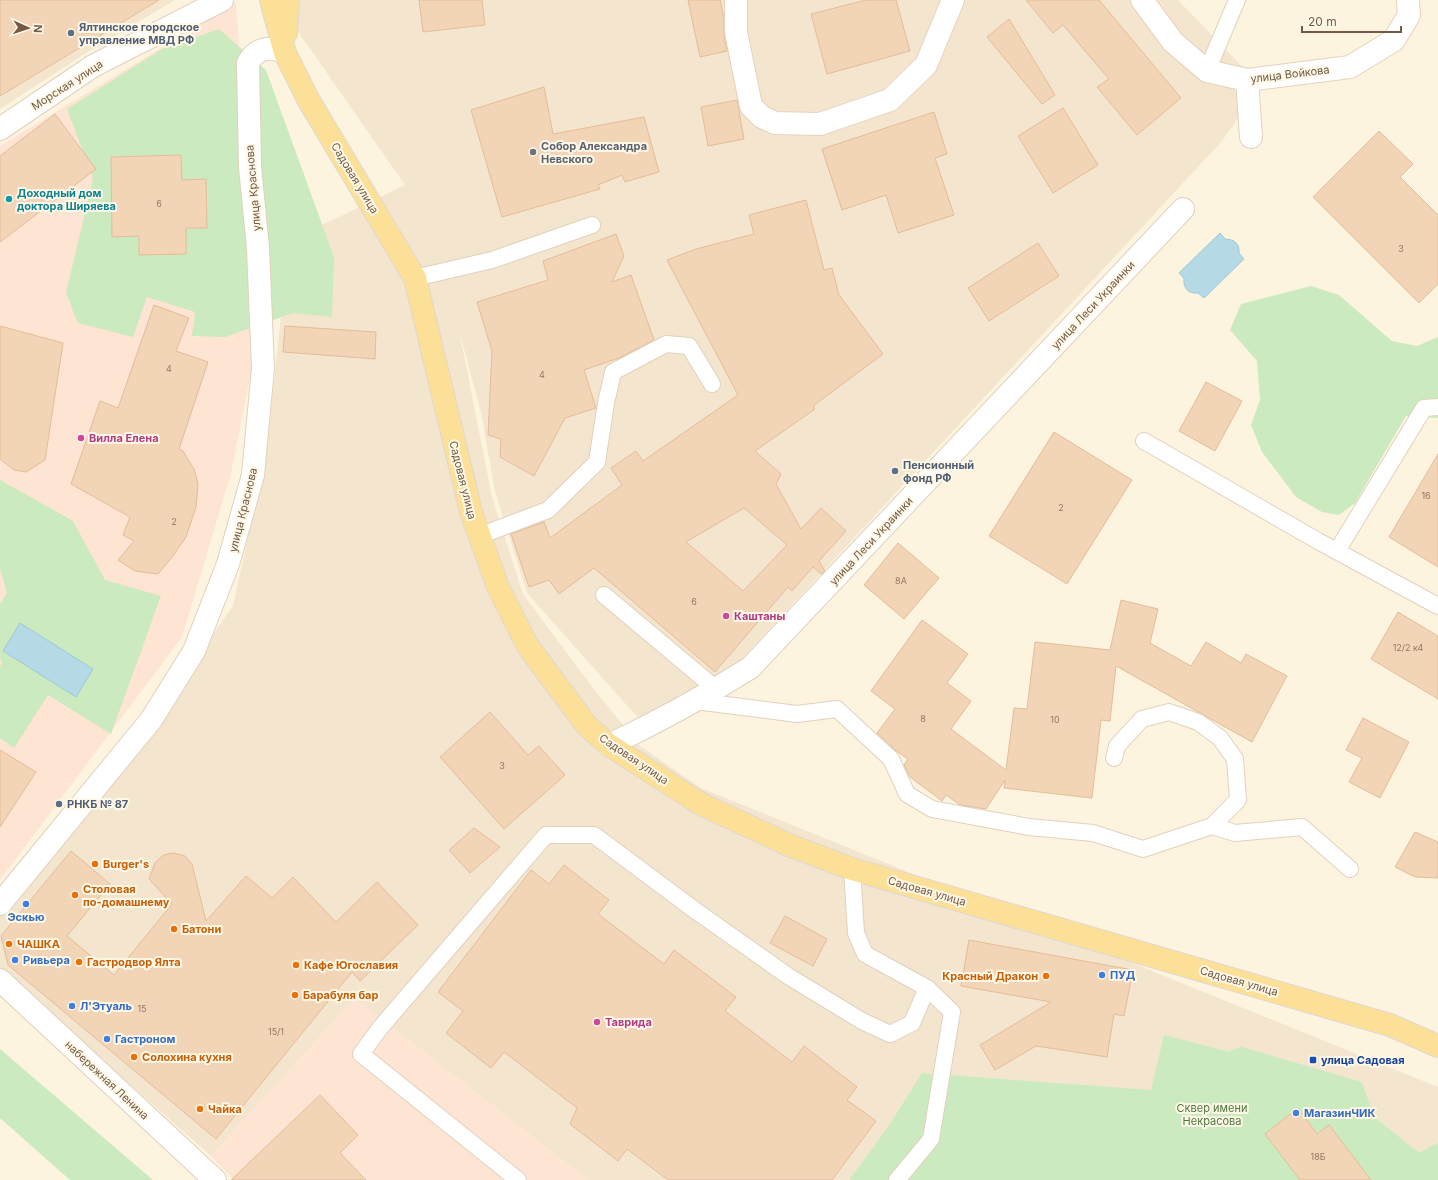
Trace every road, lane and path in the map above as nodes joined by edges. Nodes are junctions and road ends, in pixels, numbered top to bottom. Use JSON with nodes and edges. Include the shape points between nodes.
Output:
{"nodes":[{"id":1,"x":222,"y":0,"type":"edge"},
{"id":2,"x":271,"y":0,"type":"edge"},
{"id":3,"x":288,"y":0,"type":"edge"},
{"id":4,"x":736,"y":0,"type":"edge"},
{"id":5,"x":953,"y":0,"type":"edge"},
{"id":6,"x":1142,"y":0,"type":"edge"},
{"id":7,"x":1237,"y":0,"type":"edge"},
{"id":8,"x":1408,"y":0,"type":"edge"},
{"id":9,"x":285,"y":52,"type":"junction"},
{"id":10,"x":1207,"y":71,"type":"junction"},
{"id":11,"x":1247,"y":80,"type":"junction"},
{"id":12,"x":0,"y":129,"type":"edge"},
{"id":13,"x":1251,"y":137,"type":"dead end"},
{"id":14,"x":1183,"y":209,"type":"dead end"},
{"id":15,"x":592,"y":225,"type":"dead end"},
{"id":16,"x":415,"y":278,"type":"junction"},
{"id":17,"x":712,"y":384,"type":"dead end"},
{"id":18,"x":1438,"y":407,"type":"edge"},
{"id":19,"x":1144,"y":442,"type":"dead end"},
{"id":20,"x":479,"y":536,"type":"junction"},
{"id":21,"x":1337,"y":551,"type":"junction"},
{"id":22,"x":604,"y":595,"type":"dead end"},
{"id":23,"x":1438,"y":606,"type":"edge"},
{"id":24,"x":716,"y":690,"type":"junction"},
{"id":25,"x":695,"y":701,"type":"junction"},
{"id":26,"x":609,"y":745,"type":"junction"},
{"id":27,"x":1114,"y":758,"type":"dead end"},
{"id":28,"x":1212,"y":826,"type":"junction"},
{"id":29,"x":1350,"y":868,"type":"dead end"},
{"id":30,"x":852,"y":869,"type":"junction"},
{"id":31,"x":0,"y":904,"type":"edge"},
{"id":32,"x":0,"y":980,"type":"edge"},
{"id":33,"x":927,"y":988,"type":"junction"},
{"id":34,"x":1438,"y":1046,"type":"edge"},
{"id":35,"x":215,"y":1180,"type":"edge"},
{"id":36,"x":518,"y":1180,"type":"edge"},
{"id":37,"x":897,"y":1180,"type":"edge"}],
"edges":[{"from":1,"to":12,"type":"street","name":"Морская улица","via":[[92,66]]},
{"from":2,"to":9,"type":"main road","name":"Садовая улица"},
{"from":3,"to":9,"type":"main road"},
{"from":4,"to":5,"type":"street","via":[[736,32],[750,106],[762,117],[775,123],[820,124],[890,100],[926,65]]},
{"from":6,"to":10,"type":"street","name":"улица Войкова","via":[[1174,42]]},
{"from":7,"to":10,"type":"lane"},
{"from":8,"to":11,"type":"street","name":"улица Войкова","via":[[1409,15],[1394,40],[1350,67]]},
{"from":9,"to":16,"type":"main road","name":"Садовая улица","via":[[309,101]]},
{"from":9,"to":31,"type":"street","name":"улица Краснова","via":[[277,48],[262,49],[248,63],[250,167],[258,248],[263,368],[253,475],[228,564],[194,651],[150,720]]},
{"from":10,"to":11,"type":"street","name":"улица Войкова"},
{"from":11,"to":13,"type":"street"},
{"from":14,"to":24,"type":"street","name":"улица Леси Украинки","via":[[750,668]]},
{"from":15,"to":16,"type":"lane","via":[[492,260]]},
{"from":16,"to":20,"type":"main road","name":"Садовая улица"},
{"from":17,"to":20,"type":"lane","via":[[688,346],[666,344],[613,372],[597,462],[548,510]]},
{"from":18,"to":21,"type":"lane","via":[[1424,408]]},
{"from":19,"to":21,"type":"lane"},
{"from":20,"to":26,"type":"main road","name":"Садовая улица","via":[[498,587],[527,645],[587,726]]},
{"from":21,"to":23,"type":"lane"},
{"from":22,"to":24,"type":"lane"},
{"from":24,"to":25,"type":"street","name":"улица Леси Украинки"},
{"from":25,"to":26,"type":"street","name":"улица Леси Украинки"},
{"from":25,"to":28,"type":"lane","via":[[797,714],[837,709],[891,759],[907,794],[932,809],[1029,827],[1093,833],[1143,849]]},
{"from":26,"to":30,"type":"main road","name":"Садовая улица","via":[[701,804],[789,845]]},
{"from":27,"to":28,"type":"lane","via":[[1117,746],[1142,719],[1169,712],[1198,722],[1220,738],[1235,759],[1238,800]]},
{"from":28,"to":29,"type":"lane","via":[[1235,833],[1302,827]]},
{"from":30,"to":33,"type":"lane","via":[[856,933],[865,954]]},
{"from":30,"to":34,"type":"main road","name":"Садовая улица","via":[[1390,1025]]},
{"from":32,"to":35,"type":"street","name":"набережная Ленина"},
{"from":33,"to":36,"type":"lane","via":[[912,1023],[890,1034],[862,1021],[788,976],[594,835],[546,836],[380,1028],[361,1054]]},
{"from":33,"to":37,"type":"lane","via":[[952,1012],[932,1140]]}]}
